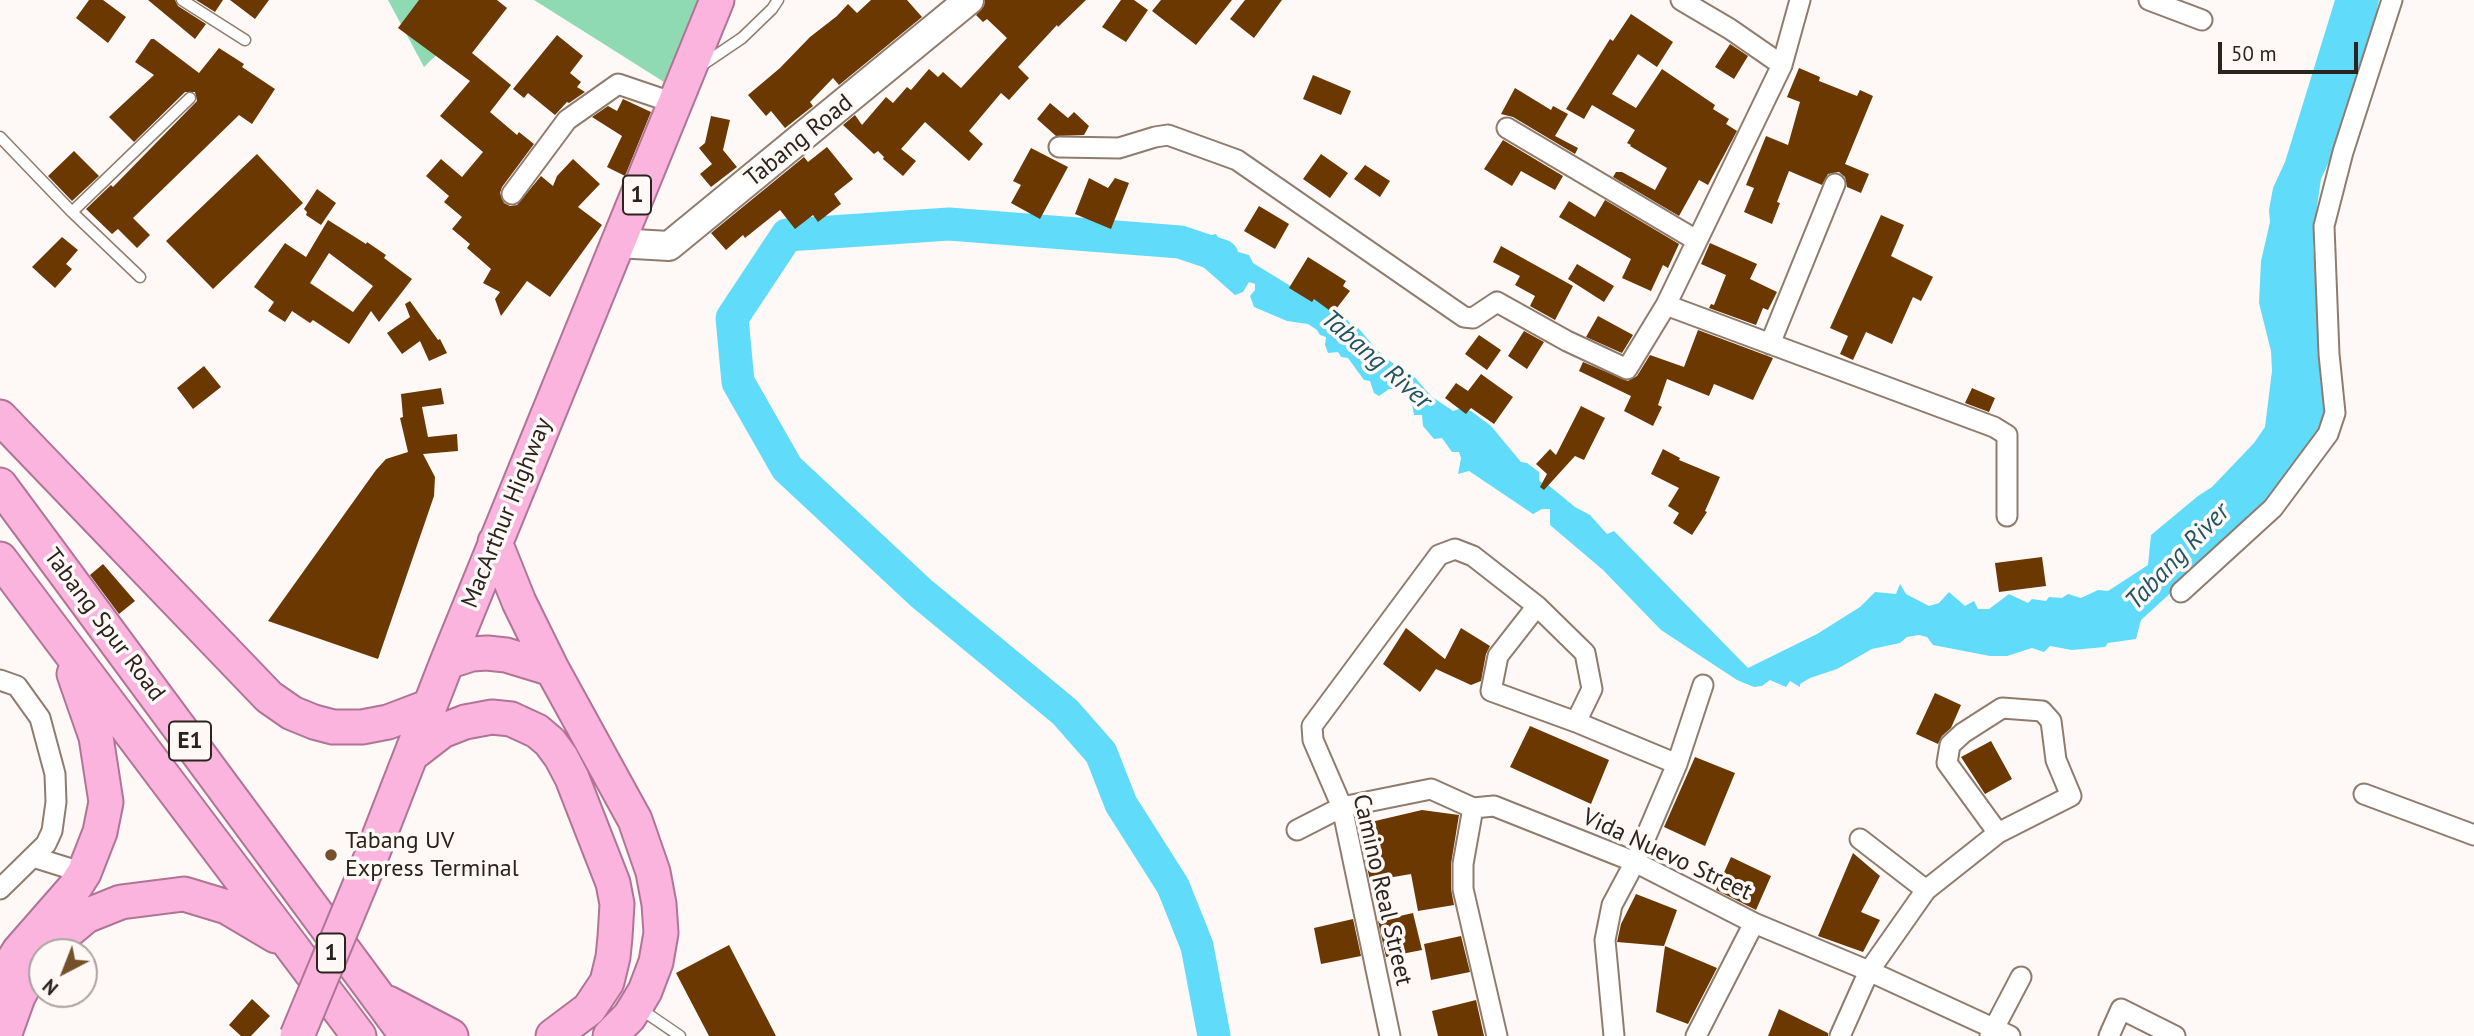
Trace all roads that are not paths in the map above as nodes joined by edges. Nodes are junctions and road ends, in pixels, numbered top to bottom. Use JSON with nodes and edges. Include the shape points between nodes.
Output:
{"nodes":[{"id":1,"x":182,"y":0,"type":"edge"},
{"id":2,"x":717,"y":0,"type":"edge"},
{"id":3,"x":735,"y":0,"type":"edge"},
{"id":4,"x":778,"y":0,"type":"edge"},
{"id":5,"x":968,"y":0,"type":"edge"},
{"id":6,"x":1681,"y":0,"type":"edge"},
{"id":7,"x":1800,"y":0,"type":"edge"},
{"id":8,"x":2149,"y":0,"type":"edge"},
{"id":9,"x":2392,"y":0,"type":"edge"},
{"id":10,"x":2202,"y":20,"type":"dead end"},
{"id":11,"x":245,"y":40,"type":"dead end"},
{"id":12,"x":698,"y":44,"type":"junction"},
{"id":13,"x":1782,"y":65,"type":"junction"},
{"id":14,"x":679,"y":90,"type":"junction"},
{"id":15,"x":190,"y":98,"type":"dead end"},
{"id":16,"x":1507,"y":128,"type":"dead end"},
{"id":17,"x":0,"y":137,"type":"edge"},
{"id":18,"x":1059,"y":147,"type":"dead end"},
{"id":19,"x":1835,"y":184,"type":"dead end"},
{"id":20,"x":512,"y":194,"type":"dead end"},
{"id":21,"x":72,"y":212,"type":"junction"},
{"id":22,"x":1696,"y":240,"type":"junction"},
{"id":23,"x":617,"y":243,"type":"junction"},
{"id":24,"x":140,"y":277,"type":"dead end"},
{"id":25,"x":1666,"y":304,"type":"junction"},
{"id":26,"x":1770,"y":344,"type":"junction"},
{"id":27,"x":0,"y":417,"type":"edge"},
{"id":28,"x":0,"y":485,"type":"edge"},
{"id":29,"x":2007,"y":516,"type":"dead end"},
{"id":30,"x":495,"y":542,"type":"junction"},
{"id":31,"x":0,"y":559,"type":"edge"},
{"id":32,"x":2180,"y":592,"type":"dead end"},
{"id":33,"x":1538,"y":606,"type":"junction"},
{"id":34,"x":64,"y":645,"type":"junction"},
{"id":35,"x":447,"y":662,"type":"junction"},
{"id":36,"x":552,"y":669,"type":"junction"},
{"id":37,"x":0,"y":680,"type":"edge"},
{"id":38,"x":1703,"y":685,"type":"dead end"},
{"id":39,"x":430,"y":706,"type":"junction"},
{"id":40,"x":1576,"y":722,"type":"junction"},
{"id":41,"x":411,"y":755,"type":"junction"},
{"id":42,"x":1678,"y":764,"type":"junction"},
{"id":43,"x":2364,"y":794,"type":"dead end"},
{"id":44,"x":1342,"y":807,"type":"junction"},
{"id":45,"x":1473,"y":807,"type":"junction"},
{"id":46,"x":1297,"y":830,"type":"dead end"},
{"id":47,"x":1998,"y":833,"type":"junction"},
{"id":48,"x":2474,"y":835,"type":"edge"},
{"id":49,"x":1860,"y":839,"type":"dead end"},
{"id":50,"x":33,"y":857,"type":"junction"},
{"id":51,"x":1635,"y":862,"type":"junction"},
{"id":52,"x":84,"y":873,"type":"junction"},
{"id":53,"x":0,"y":889,"type":"edge"},
{"id":54,"x":1926,"y":890,"type":"junction"},
{"id":55,"x":1754,"y":923,"type":"junction"},
{"id":56,"x":60,"y":938,"type":"edge"},
{"id":57,"x":290,"y":944,"type":"junction"},
{"id":58,"x":1869,"y":971,"type":"junction"},
{"id":59,"x":2021,"y":977,"type":"dead end"},
{"id":60,"x":28,"y":978,"type":"edge"},
{"id":61,"x":0,"y":981,"type":"edge"},
{"id":62,"x":378,"y":997,"type":"junction"},
{"id":63,"x":636,"y":1006,"type":"junction"},
{"id":64,"x":1998,"y":1033,"type":"edge"},
{"id":65,"x":4,"y":1036,"type":"edge"},
{"id":66,"x":297,"y":1036,"type":"edge"},
{"id":67,"x":359,"y":1036,"type":"edge"},
{"id":68,"x":407,"y":1036,"type":"edge"},
{"id":69,"x":451,"y":1036,"type":"edge"},
{"id":70,"x":553,"y":1036,"type":"edge"},
{"id":71,"x":610,"y":1036,"type":"edge"},
{"id":72,"x":680,"y":1036,"type":"edge"},
{"id":73,"x":1390,"y":1036,"type":"edge"},
{"id":74,"x":1497,"y":1036,"type":"edge"},
{"id":75,"x":1615,"y":1036,"type":"edge"},
{"id":76,"x":1696,"y":1036,"type":"edge"},
{"id":77,"x":1840,"y":1036,"type":"edge"},
{"id":78,"x":2109,"y":1036,"type":"edge"},
{"id":79,"x":2175,"y":1036,"type":"edge"}],
"edges":[{"from":1,"to":11,"type":"lane"},
{"from":2,"to":12,"type":"highway","name":"MacArthur Highway","number":"1"},
{"from":3,"to":12,"type":"highway","name":"MacArthur Highway","number":"1"},
{"from":4,"to":14,"type":"lane","via":[[742,38]]},
{"from":5,"to":23,"type":"main road","name":"Tabang Road","via":[[669,246]]},
{"from":6,"to":13,"type":"street"},
{"from":7,"to":13,"type":"street"},
{"from":8,"to":10,"type":"street"},
{"from":9,"to":32,"type":"street","via":[[2324,226],[2335,413],[2328,434],[2273,508]]},
{"from":12,"to":14,"type":"highway","name":"MacArthur Highway","number":"1"},
{"from":13,"to":22,"type":"street"},
{"from":14,"to":20,"type":"street","via":[[618,84],[567,120]]},
{"from":14,"to":23,"type":"highway","name":"MacArthur Highway","number":"1"},
{"from":15,"to":21,"type":"lane"},
{"from":16,"to":22,"type":"street"},
{"from":17,"to":21,"type":"lane"},
{"from":18,"to":25,"type":"street","via":[[1119,148],[1168,135],[1237,160],[1464,317],[1473,318],[1497,302],[1627,369]]},
{"from":19,"to":26,"type":"street"},
{"from":21,"to":24,"type":"lane"},
{"from":22,"to":25,"type":"street"},
{"from":23,"to":30,"type":"highway","name":"MacArthur Highway","number":"1"},
{"from":25,"to":26,"type":"street"},
{"from":26,"to":29,"type":"street","via":[[1965,415],[2007,436]]},
{"from":27,"to":39,"type":"highway","via":[[270,697],[292,713],[333,727],[362,727]]},
{"from":28,"to":62,"type":"highway","name":"Tabang Spur Road","number":"E1"},
{"from":30,"to":35,"type":"highway","name":"MacArthur Highway","number":"1"},
{"from":30,"to":36,"type":"highway"},
{"from":31,"to":34,"type":"highway","name":"Tabang Spur Road","number":"E1"},
{"from":33,"to":40,"type":"street","name":"Camino Real Street","via":[[1585,653],[1592,689]]},
{"from":33,"to":40,"type":"street","via":[[1499,656],[1491,691]]},
{"from":33,"to":44,"type":"street","name":"Camino Real Street","via":[[1473,556],[1455,549],[1439,555],[1312,726],[1313,740]]},
{"from":34,"to":52,"type":"highway","via":[[96,737],[106,802]]},
{"from":34,"to":57,"type":"highway","name":"Tabang Spur Road","number":"E1"},
{"from":35,"to":36,"type":"highway","via":[[487,653]]},
{"from":35,"to":39,"type":"highway","name":"MacArthur Highway","number":"1"},
{"from":36,"to":63,"type":"highway","via":[[635,820],[653,872],[661,933],[656,962]]},
{"from":37,"to":50,"type":"street","via":[[17,686],[40,718],[55,774],[52,831]]},
{"from":38,"to":42,"type":"street"},
{"from":39,"to":41,"type":"highway","name":"MacArthur Highway","number":"1"},
{"from":40,"to":42,"type":"street"},
{"from":41,"to":66,"type":"highway","name":"MacArthur Highway","number":"1","bridge":true},
{"from":41,"to":70,"type":"highway","via":[[442,731],[465,722],[511,719],[550,742],[567,768],[617,904],[607,982],[589,1009]]},
{"from":42,"to":51,"type":"street"},
{"from":43,"to":48,"type":"street"},
{"from":44,"to":45,"type":"street","name":"Vida Nuevo Street","via":[[1431,789]]},
{"from":44,"to":46,"type":"street","name":"Vida Nuevo Street"},
{"from":44,"to":73,"type":"street","name":"Camino Real Street"},
{"from":45,"to":51,"type":"street","name":"Vida Nuevo Street","via":[[1494,806]]},
{"from":45,"to":74,"type":"street","via":[[1463,889]]},
{"from":47,"to":47,"type":"street","via":[[1947,763],[1950,745],[2002,708],[2042,711],[2050,721],[2056,760],[2071,796]]},
{"from":47,"to":54,"type":"street"},
{"from":49,"to":54,"type":"street"},
{"from":50,"to":52,"type":"street"},
{"from":50,"to":53,"type":"street"},
{"from":51,"to":55,"type":"street","name":"Vida Nuevo Street"},
{"from":51,"to":75,"type":"street","via":[[1612,905],[1605,940]]},
{"from":52,"to":61,"type":"highway"},
{"from":54,"to":58,"type":"street"},
{"from":55,"to":58,"type":"street","name":"Vida Nuevo Street"},
{"from":55,"to":76,"type":"street"},
{"from":56,"to":57,"type":"highway","via":[[86,916],[121,902],[184,894],[227,907]]},
{"from":57,"to":67,"type":"highway"},
{"from":58,"to":64,"type":"street","name":"Vida Nuevo Street"},
{"from":58,"to":77,"type":"street"},
{"from":59,"to":64,"type":"street"},
{"from":60,"to":65,"type":"highway"},
{"from":62,"to":68,"type":"highway","name":"Tabang Spur Road","number":"E1"},
{"from":62,"to":69,"type":"highway"},
{"from":63,"to":71,"type":"highway"},
{"from":63,"to":72,"type":"lane"},
{"from":78,"to":79,"type":"street","via":[[2121,1009]]}]}
